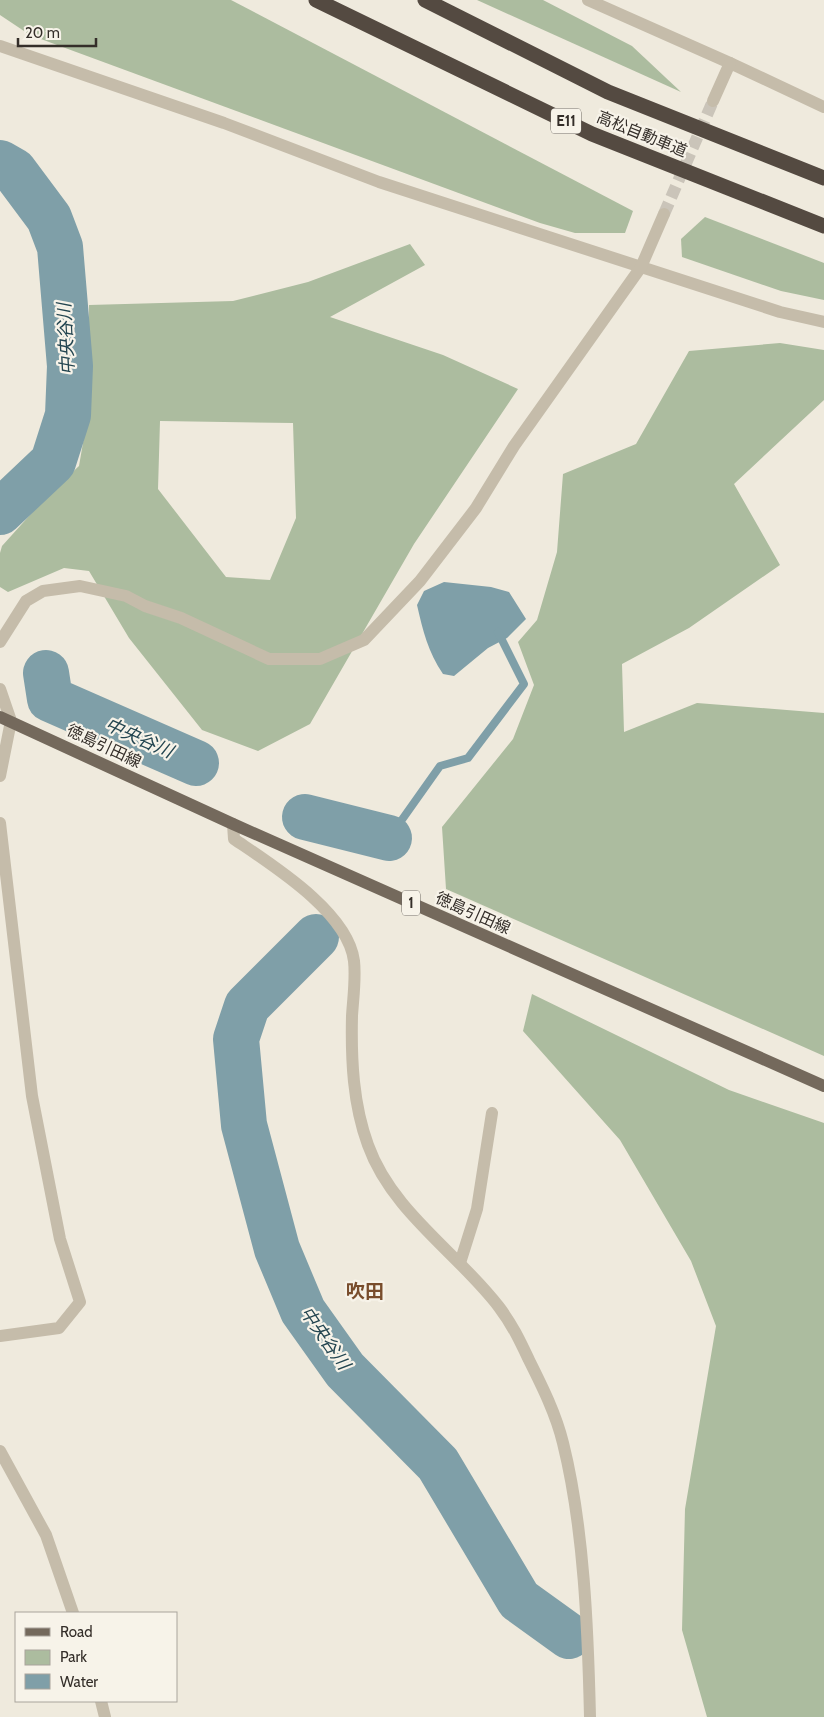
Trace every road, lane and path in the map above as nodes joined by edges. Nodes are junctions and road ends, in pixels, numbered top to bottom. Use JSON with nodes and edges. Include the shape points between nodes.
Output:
{"nodes":[{"id":1,"x":316,"y":0,"type":"edge"},
{"id":2,"x":425,"y":0,"type":"edge"},
{"id":3,"x":588,"y":0,"type":"edge"},
{"id":4,"x":0,"y":46,"type":"edge"},
{"id":5,"x":730,"y":63,"type":"junction"},
{"id":6,"x":713,"y":102,"type":"tunnel mouth"},
{"id":7,"x":824,"y":107,"type":"edge"},
{"id":8,"x":824,"y":178,"type":"edge"},
{"id":9,"x":664,"y":214,"type":"tunnel mouth"},
{"id":10,"x":824,"y":226,"type":"edge"},
{"id":11,"x":641,"y":268,"type":"junction"},
{"id":12,"x":824,"y":322,"type":"edge"},
{"id":13,"x":0,"y":642,"type":"edge"},
{"id":14,"x":0,"y":689,"type":"edge"},
{"id":15,"x":5,"y":719,"type":"edge"},
{"id":16,"x":0,"y":776,"type":"edge"},
{"id":17,"x":0,"y":823,"type":"edge"},
{"id":18,"x":233,"y":824,"type":"junction"},
{"id":19,"x":824,"y":1086,"type":"edge"},
{"id":20,"x":492,"y":1113,"type":"dead end"},
{"id":21,"x":460,"y":1263,"type":"junction"},
{"id":22,"x":0,"y":1336,"type":"edge"},
{"id":23,"x":0,"y":1451,"type":"edge"},
{"id":24,"x":72,"y":1612,"type":"edge"},
{"id":25,"x":101,"y":1702,"type":"edge"},
{"id":26,"x":105,"y":1717,"type":"edge"},
{"id":27,"x":590,"y":1717,"type":"edge"}],
"edges":[{"from":1,"to":10,"type":"highway","name":"高松自動車道","number":"E11","via":[[592,134]]},
{"from":2,"to":8,"type":"highway","name":"高松自動車道","via":[[608,92]]},
{"from":3,"to":5,"type":"street"},
{"from":4,"to":11,"type":"street","via":[[379,182]]},
{"from":5,"to":6,"type":"street"},
{"from":5,"to":7,"type":"street"},
{"from":9,"to":11,"type":"street"},
{"from":11,"to":12,"type":"street","via":[[780,312]]},
{"from":11,"to":13,"type":"street","via":[[514,446],[476,508],[420,581],[364,640],[320,659],[269,659],[126,596],[80,586],[43,591],[26,601]]},
{"from":14,"to":15,"type":"street"},
{"from":15,"to":16,"type":"street"},
{"from":15,"to":18,"type":"main road","name":"徳島引田線","number":"1"},
{"from":17,"to":22,"type":"street","via":[[32,1096],[60,1239],[80,1302],[59,1328]]},
{"from":18,"to":19,"type":"main road","name":"徳島引田線","number":"1"},
{"from":18,"to":21,"type":"street","via":[[234,839],[309,893],[342,930],[354,960],[351,1055],[357,1106],[368,1146],[394,1191],[418,1221]]},
{"from":20,"to":21,"type":"street","via":[[477,1209]]},
{"from":21,"to":27,"type":"street","via":[[486,1289],[510,1322],[543,1389],[563,1442],[577,1520],[589,1662]]},
{"from":23,"to":24,"type":"street","via":[[46,1535]]},
{"from":25,"to":26,"type":"street"}]}
